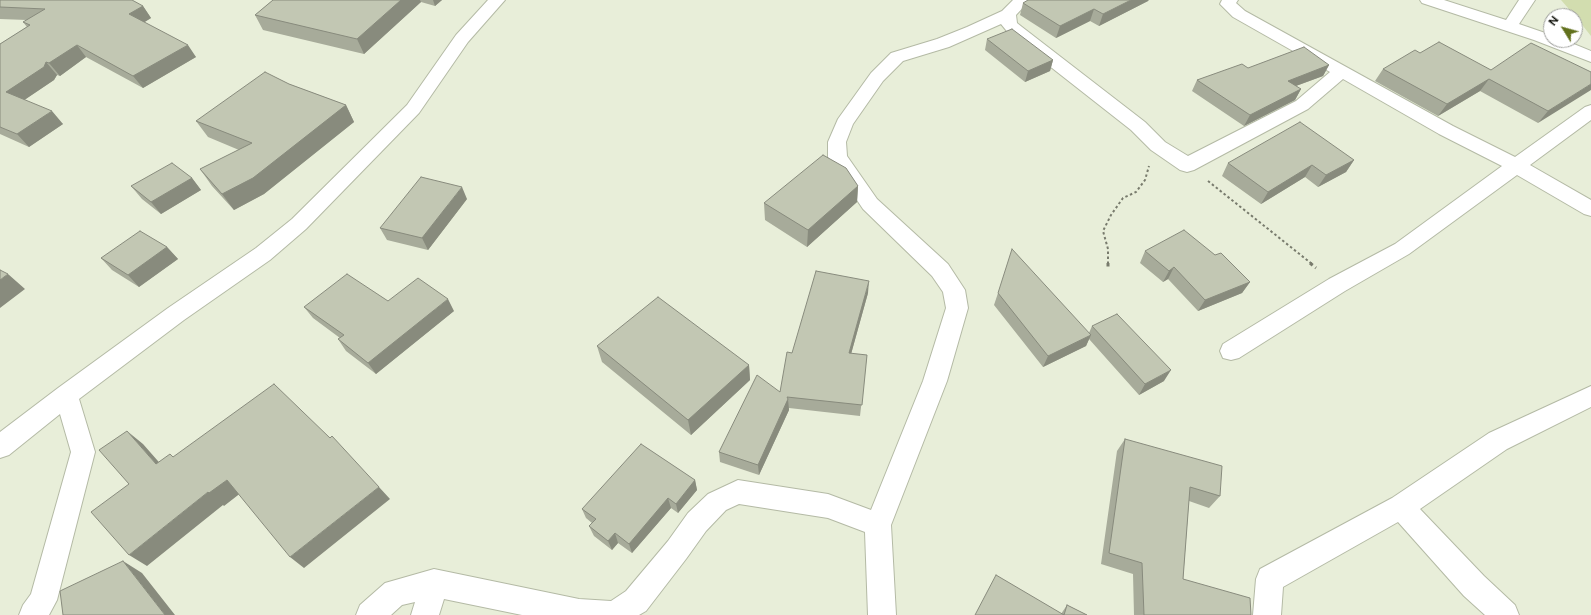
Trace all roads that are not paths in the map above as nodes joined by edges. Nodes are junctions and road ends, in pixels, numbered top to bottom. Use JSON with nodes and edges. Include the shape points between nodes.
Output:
{"nodes":[{"id":1,"x":497,"y":0,"type":"edge"},
{"id":2,"x":1022,"y":0,"type":"edge"},
{"id":3,"x":1230,"y":0,"type":"edge"},
{"id":4,"x":1428,"y":0,"type":"edge"},
{"id":5,"x":1527,"y":0,"type":"edge"},
{"id":6,"x":1008,"y":14,"type":"junction"},
{"id":7,"x":1510,"y":26,"type":"junction"},
{"id":8,"x":1591,"y":56,"type":"edge"},
{"id":9,"x":1342,"y":71,"type":"junction"},
{"id":10,"x":1591,"y":111,"type":"edge"},
{"id":11,"x":1515,"y":165,"type":"junction"},
{"id":12,"x":1591,"y":209,"type":"edge"},
{"id":13,"x":1231,"y":352,"type":"dead end"},
{"id":14,"x":66,"y":395,"type":"junction"},
{"id":15,"x":1591,"y":396,"type":"edge"},
{"id":16,"x":0,"y":447,"type":"edge"},
{"id":17,"x":1401,"y":506,"type":"junction"},
{"id":18,"x":878,"y":525,"type":"junction"},
{"id":19,"x":434,"y":583,"type":"junction"},
{"id":20,"x":33,"y":615,"type":"edge"},
{"id":21,"x":370,"y":615,"type":"edge"},
{"id":22,"x":425,"y":615,"type":"edge"},
{"id":23,"x":882,"y":615,"type":"edge"},
{"id":24,"x":1267,"y":615,"type":"edge"},
{"id":25,"x":1505,"y":615,"type":"edge"}],
"edges":[{"from":1,"to":14,"type":"street","via":[[462,39],[413,109],[299,224],[263,254]]},
{"from":2,"to":6,"type":"street"},
{"from":3,"to":9,"type":"street","via":[[1228,4],[1239,14]]},
{"from":4,"to":7,"type":"street"},
{"from":5,"to":7,"type":"street"},
{"from":6,"to":9,"type":"street","via":[[1009,24],[1016,31],[1138,126],[1158,146],[1187,164],[1302,104]]},
{"from":6,"to":18,"type":"street","via":[[967,34],[897,58],[877,77],[844,123],[837,142],[838,157],[870,204],[940,270],[954,290],[957,308],[935,381]]},
{"from":7,"to":8,"type":"street"},
{"from":9,"to":11,"type":"street","via":[[1446,130]]},
{"from":10,"to":11,"type":"street"},
{"from":11,"to":12,"type":"street"},
{"from":11,"to":13,"type":"street","via":[[1402,249],[1337,285]]},
{"from":14,"to":16,"type":"street"},
{"from":14,"to":20,"type":"street","via":[[83,452],[43,600]]},
{"from":15,"to":17,"type":"street","via":[[1498,441]]},
{"from":17,"to":24,"type":"street","via":[[1270,579]]},
{"from":17,"to":25,"type":"street","via":[[1474,586]]},
{"from":18,"to":19,"type":"street","via":[[828,506],[738,492],[717,502],[697,522],[636,601],[614,615],[579,613]]},
{"from":18,"to":23,"type":"street"},
{"from":19,"to":21,"type":"street","via":[[395,593]]},
{"from":19,"to":22,"type":"street"}]}
